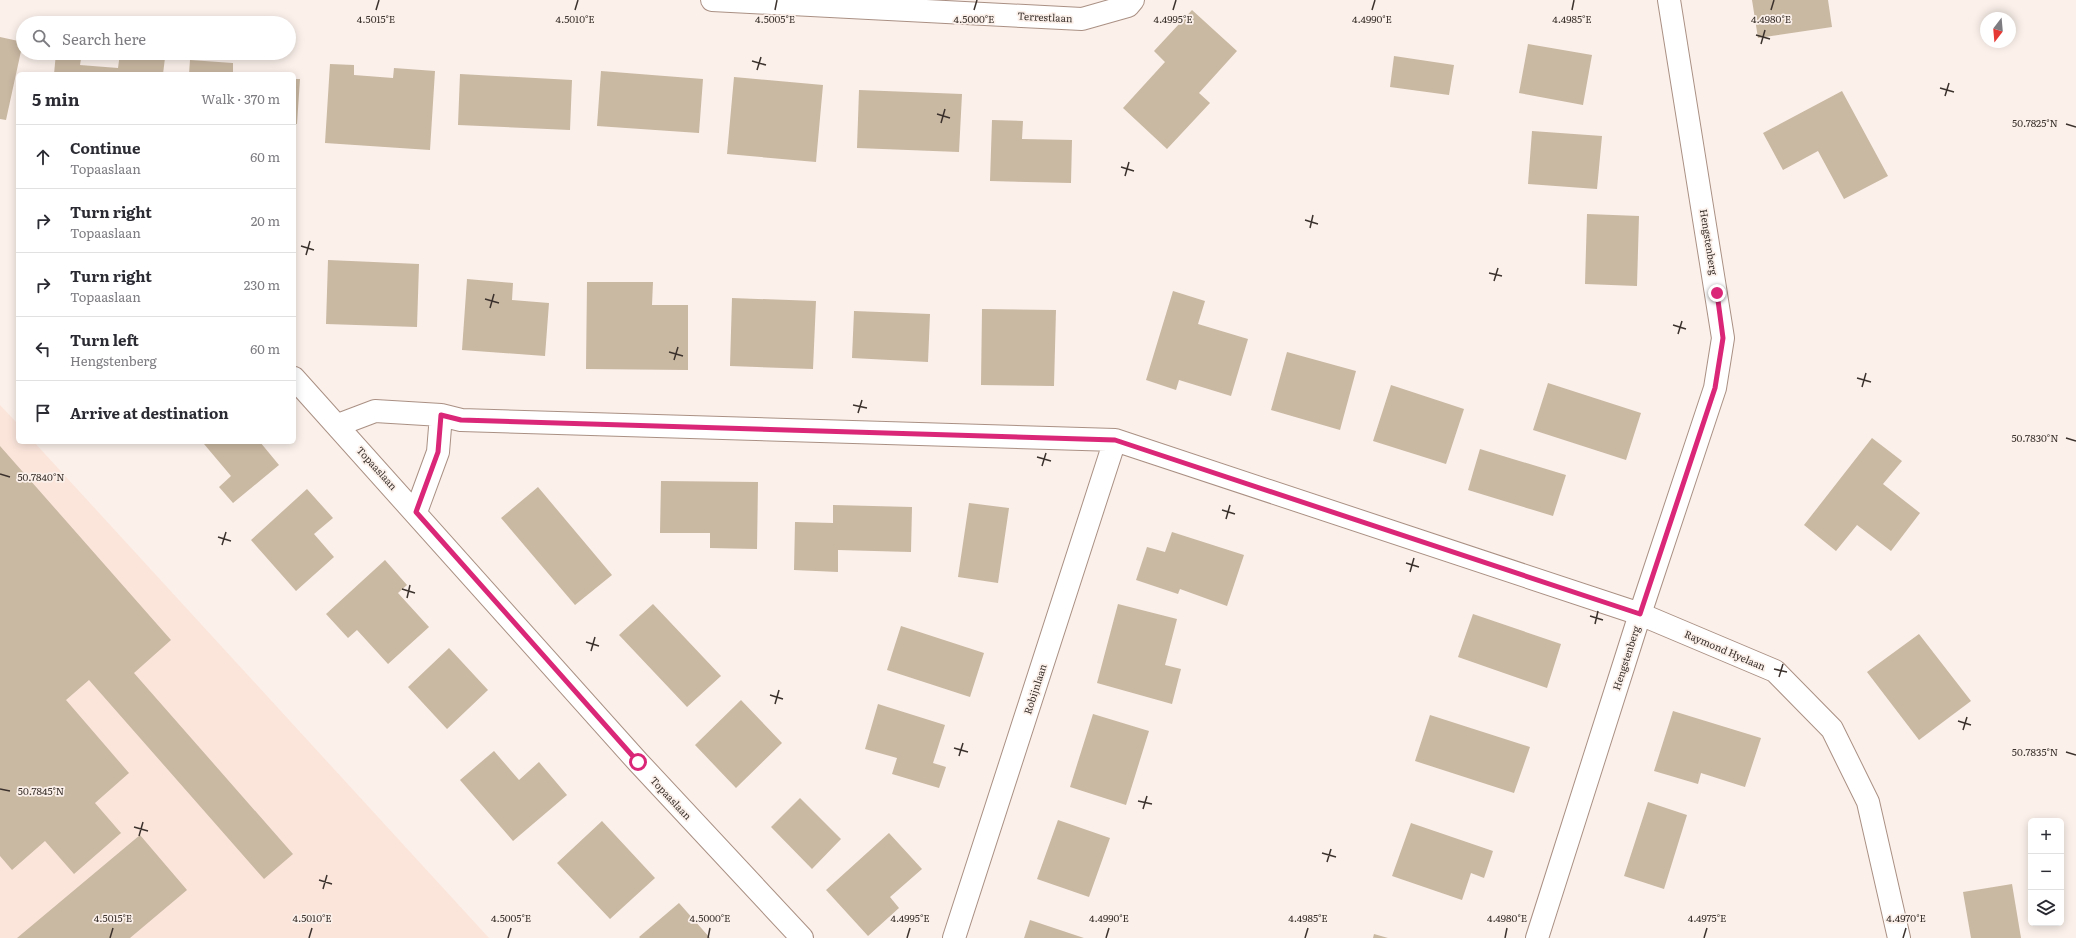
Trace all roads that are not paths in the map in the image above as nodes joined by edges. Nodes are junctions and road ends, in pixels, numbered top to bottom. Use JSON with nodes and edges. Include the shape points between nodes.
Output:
{"nodes":[{"id":1,"x":712,"y":0,"type":"edge"},
{"id":2,"x":1133,"y":0,"type":"edge"},
{"id":3,"x":1669,"y":0,"type":"edge"},
{"id":4,"x":296,"y":380,"type":"edge"},
{"id":5,"x":441,"y":415,"type":"junction"},
{"id":6,"x":338,"y":425,"type":"junction"},
{"id":7,"x":1115,"y":440,"type":"junction"},
{"id":8,"x":416,"y":512,"type":"junction"},
{"id":9,"x":1640,"y":614,"type":"junction"},
{"id":10,"x":802,"y":938,"type":"edge"},
{"id":11,"x":954,"y":938,"type":"edge"},
{"id":12,"x":1537,"y":938,"type":"edge"},
{"id":13,"x":1899,"y":938,"type":"edge"}],
"edges":[{"from":1,"to":2,"type":"street","name":"Terrestlaan","via":[[1082,19],[1128,6]]},
{"from":3,"to":9,"type":"street","name":"Hengstenberg","via":[[1723,338],[1715,388]]},
{"from":4,"to":6,"type":"street","name":"Topaaslaan"},
{"from":5,"to":6,"type":"street","via":[[375,411]]},
{"from":5,"to":7,"type":"street","via":[[469,420]]},
{"from":5,"to":8,"type":"street","via":[[438,452]]},
{"from":6,"to":8,"type":"street","name":"Topaaslaan"},
{"from":7,"to":9,"type":"street"},
{"from":7,"to":11,"type":"street","name":"Robijnlaan"},
{"from":8,"to":10,"type":"street","name":"Topaaslaan","via":[[638,762]]},
{"from":9,"to":12,"type":"street","name":"Hengstenberg"},
{"from":9,"to":13,"type":"street","name":"Raymond Hyelaan","via":[[1775,671],[1832,729],[1868,802]]}]}
